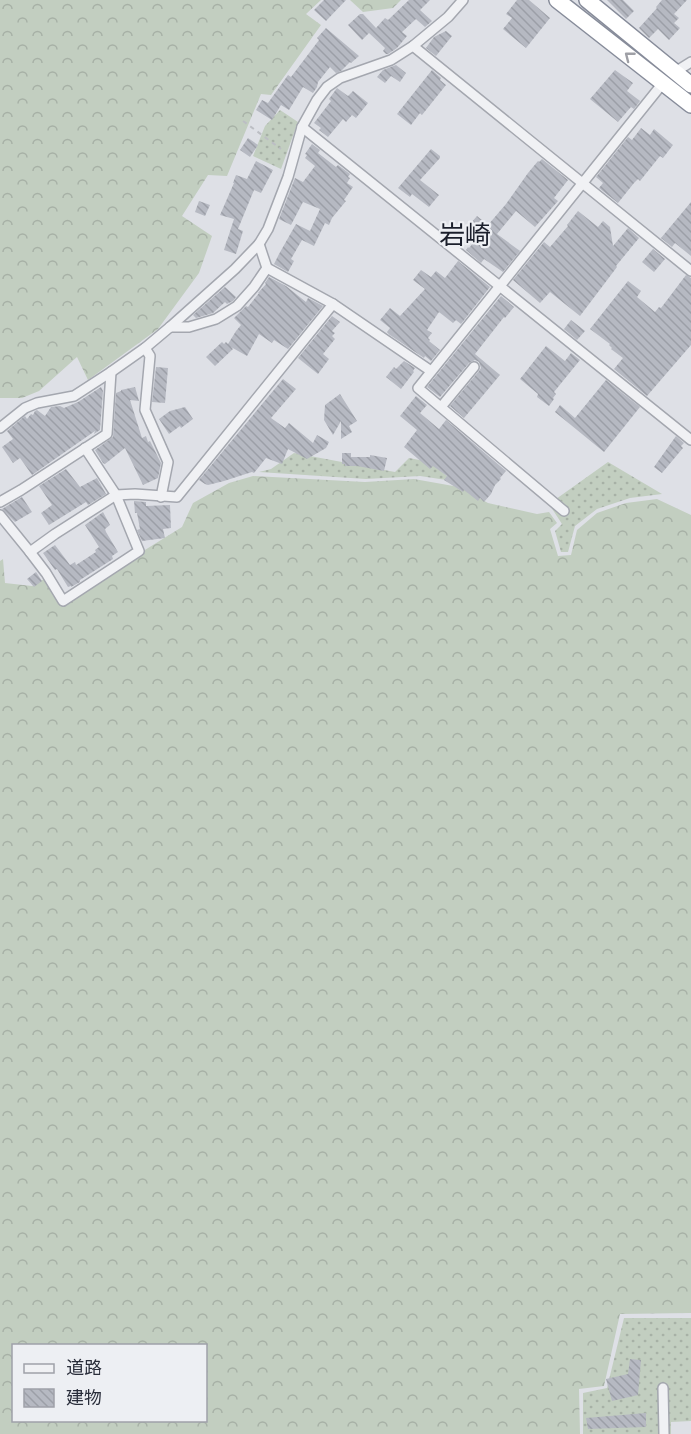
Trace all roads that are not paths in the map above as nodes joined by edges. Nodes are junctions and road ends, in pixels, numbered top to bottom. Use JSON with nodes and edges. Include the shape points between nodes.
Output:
{"nodes":[{"id":1,"x":463,"y":0,"type":"edge"},
{"id":2,"x":557,"y":0,"type":"edge"},
{"id":3,"x":587,"y":0,"type":"edge"},
{"id":4,"x":412,"y":46,"type":"junction"},
{"id":5,"x":691,"y":62,"type":"edge"},
{"id":6,"x":675,"y":72,"type":"junction"},
{"id":7,"x":663,"y":83,"type":"junction"},
{"id":8,"x":691,"y":85,"type":"edge"},
{"id":9,"x":691,"y":105,"type":"edge"},
{"id":10,"x":302,"y":127,"type":"junction"},
{"id":11,"x":583,"y":184,"type":"junction"},
{"id":12,"x":259,"y":244,"type":"junction"},
{"id":13,"x":267,"y":268,"type":"junction"},
{"id":14,"x":691,"y":271,"type":"edge"},
{"id":15,"x":500,"y":285,"type":"junction"},
{"id":16,"x":333,"y":304,"type":"junction"},
{"id":17,"x":170,"y":327,"type":"junction"},
{"id":18,"x":145,"y":348,"type":"junction"},
{"id":19,"x":474,"y":367,"type":"dead end"},
{"id":20,"x":432,"y":371,"type":"junction"},
{"id":21,"x":111,"y":372,"type":"junction"},
{"id":22,"x":441,"y":407,"type":"junction"},
{"id":23,"x":2,"y":423,"type":"edge"},
{"id":24,"x":691,"y":440,"type":"edge"},
{"id":25,"x":85,"y":448,"type":"junction"},
{"id":26,"x":116,"y":495,"type":"junction"},
{"id":27,"x":161,"y":497,"type":"junction"},
{"id":28,"x":0,"y":502,"type":"edge"},
{"id":29,"x":564,"y":511,"type":"dead end"},
{"id":30,"x":0,"y":515,"type":"edge"},
{"id":31,"x":30,"y":552,"type":"junction"},
{"id":32,"x":663,"y":1388,"type":"dead end"},
{"id":33,"x":664,"y":1434,"type":"edge"}],
"edges":[{"from":1,"to":4,"type":"street"},
{"from":7,"to":2,"type":"highway","one_way":true},
{"from":3,"to":6,"type":"highway"},
{"from":4,"to":10,"type":"street","via":[[391,60],[340,78],[327,87]]},
{"from":4,"to":11,"type":"street"},
{"from":5,"to":6,"type":"street"},
{"from":6,"to":8,"type":"highway"},
{"from":7,"to":9,"type":"highway"},
{"from":7,"to":11,"type":"street"},
{"from":10,"to":12,"type":"street","via":[[288,177]]},
{"from":10,"to":15,"type":"street"},
{"from":11,"to":14,"type":"street"},
{"from":11,"to":15,"type":"street"},
{"from":12,"to":13,"type":"street"},
{"from":12,"to":17,"type":"street"},
{"from":13,"to":16,"type":"street"},
{"from":13,"to":17,"type":"street","via":[[237,306],[189,327]]},
{"from":15,"to":20,"type":"street"},
{"from":15,"to":24,"type":"street"},
{"from":16,"to":20,"type":"street"},
{"from":16,"to":27,"type":"street","via":[[177,497]]},
{"from":17,"to":18,"type":"street"},
{"from":18,"to":21,"type":"street"},
{"from":18,"to":27,"type":"street","via":[[150,356],[145,410],[168,462]]},
{"from":19,"to":22,"type":"street"},
{"from":20,"to":22,"type":"street","via":[[418,388]]},
{"from":21,"to":23,"type":"street","via":[[74,396],[38,403]]},
{"from":21,"to":25,"type":"street","via":[[107,434]]},
{"from":22,"to":29,"type":"street"},
{"from":25,"to":26,"type":"street"},
{"from":25,"to":28,"type":"street"},
{"from":26,"to":27,"type":"street"},
{"from":26,"to":31,"type":"street"},
{"from":26,"to":31,"type":"street","via":[[139,551],[63,601]]},
{"from":30,"to":31,"type":"street"},
{"from":32,"to":33,"type":"street"}]}
